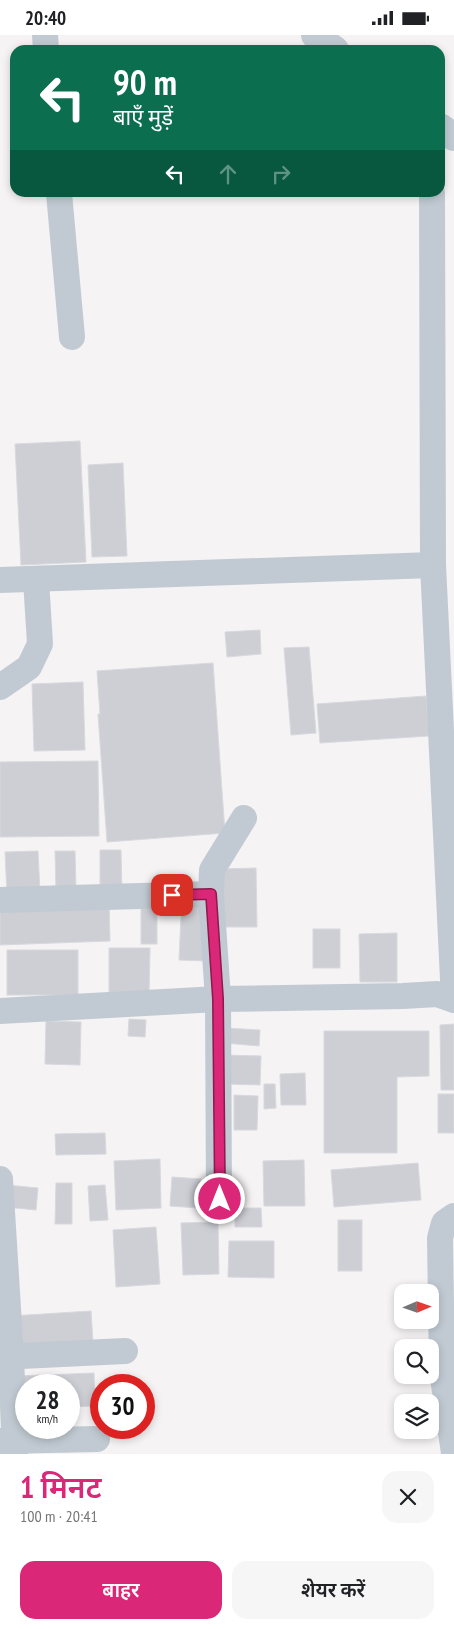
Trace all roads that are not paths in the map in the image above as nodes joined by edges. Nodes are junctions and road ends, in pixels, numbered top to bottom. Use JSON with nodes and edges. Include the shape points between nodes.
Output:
{"nodes":[{"id":1,"x":315,"y":35,"type":"edge"},
{"id":2,"x":328,"y":45,"type":"edge"},
{"id":3,"x":59,"y":197,"type":"edge"},
{"id":4,"x":432,"y":197,"type":"edge"},
{"id":5,"x":72,"y":337,"type":"dead end"},
{"id":6,"x":433,"y":565,"type":"junction"},
{"id":7,"x":0,"y":580,"type":"edge"},
{"id":8,"x":36,"y":580,"type":"junction"},
{"id":9,"x":0,"y":687,"type":"edge"},
{"id":10,"x":244,"y":818,"type":"dead end"},
{"id":11,"x":211,"y":894,"type":"junction"},
{"id":12,"x":0,"y":900,"type":"edge"},
{"id":13,"x":218,"y":999,"type":"junction"},
{"id":14,"x":454,"y":1000,"type":"edge"},
{"id":15,"x":0,"y":1011,"type":"edge"},
{"id":16,"x":0,"y":1179,"type":"edge"},
{"id":17,"x":220,"y":1199,"type":"dead end"},
{"id":18,"x":454,"y":1216,"type":"edge"},
{"id":19,"x":125,"y":1351,"type":"dead end"},
{"id":20,"x":6,"y":1357,"type":"edge"},
{"id":21,"x":97,"y":1439,"type":"dead end"},
{"id":22,"x":10,"y":1445,"type":"edge"},
{"id":23,"x":454,"y":1453,"type":"edge"}],
"edges":[{"from":1,"to":2,"type":"street"},
{"from":3,"to":5,"type":"street"},
{"from":4,"to":6,"type":"street"},
{"from":6,"to":8,"type":"street"},
{"from":6,"to":14,"type":"street"},
{"from":7,"to":8,"type":"street"},
{"from":8,"to":9,"type":"street","via":[[40,644],[29,667]]},
{"from":10,"to":11,"type":"street","via":[[212,870]]},
{"from":11,"to":12,"type":"street"},
{"from":11,"to":13,"type":"street"},
{"from":13,"to":14,"type":"street","via":[[437,995]]},
{"from":13,"to":15,"type":"street"},
{"from":13,"to":17,"type":"street"},
{"from":16,"to":20,"type":"street"},
{"from":18,"to":23,"type":"street","via":[[444,1223],[440,1238],[442,1371]]},
{"from":19,"to":20,"type":"street"},
{"from":20,"to":22,"type":"street"},
{"from":21,"to":22,"type":"street"}]}
